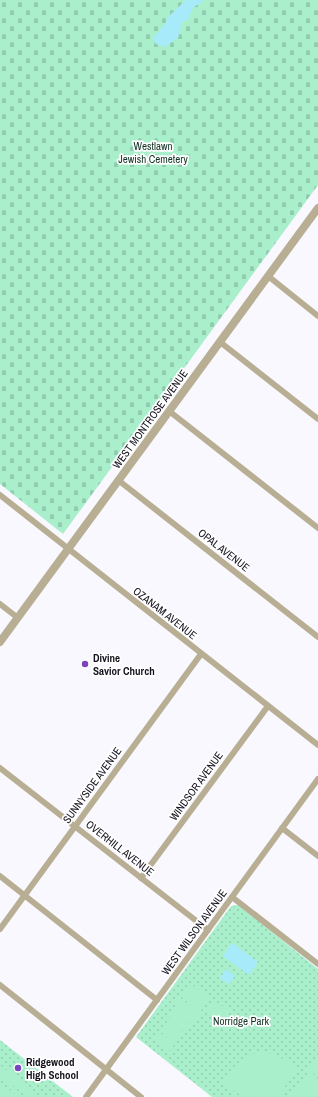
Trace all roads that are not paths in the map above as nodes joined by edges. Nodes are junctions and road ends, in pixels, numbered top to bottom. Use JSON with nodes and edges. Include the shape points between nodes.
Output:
{"nodes":[{"id":1,"x":318,"y":208,"type":"edge"},
{"id":2,"x":268,"y":276,"type":"junction"},
{"id":3,"x":318,"y":316,"type":"edge"},
{"id":4,"x":220,"y":342,"type":"junction"},
{"id":5,"x":170,"y":411,"type":"junction"},
{"id":6,"x":318,"y":419,"type":"edge"},
{"id":7,"x":118,"y":480,"type":"junction"},
{"id":8,"x":0,"y":495,"type":"edge"},
{"id":9,"x":318,"y":528,"type":"edge"},
{"id":10,"x":68,"y":549,"type":"junction"},
{"id":11,"x":0,"y":604,"type":"edge"},
{"id":12,"x":18,"y":618,"type":"junction"},
{"id":13,"x":318,"y":637,"type":"edge"},
{"id":14,"x":0,"y":642,"type":"edge"},
{"id":15,"x":201,"y":654,"type":"junction"},
{"id":16,"x":268,"y":706,"type":"junction"},
{"id":17,"x":318,"y":745,"type":"edge"},
{"id":18,"x":0,"y":768,"type":"edge"},
{"id":19,"x":318,"y":779,"type":"edge"},
{"id":20,"x":74,"y":826,"type":"junction"},
{"id":21,"x":282,"y":828,"type":"junction"},
{"id":22,"x":318,"y":856,"type":"edge"},
{"id":23,"x":0,"y":876,"type":"edge"},
{"id":24,"x":141,"y":878,"type":"junction"},
{"id":25,"x":24,"y":895,"type":"junction"},
{"id":26,"x":232,"y":897,"type":"junction"},
{"id":27,"x":0,"y":929,"type":"edge"},
{"id":28,"x":208,"y":930,"type":"junction"},
{"id":29,"x":318,"y":964,"type":"edge"},
{"id":30,"x":0,"y":985,"type":"edge"},
{"id":31,"x":157,"y":1000,"type":"junction"},
{"id":32,"x":106,"y":1070,"type":"junction"},
{"id":33,"x":86,"y":1097,"type":"edge"},
{"id":34,"x":141,"y":1097,"type":"edge"}],
"edges":[{"from":1,"to":2,"type":"street","name":"WEST MONTROSE AVENUE"},
{"from":2,"to":3,"type":"street"},
{"from":2,"to":4,"type":"street","name":"WEST MONTROSE AVENUE"},
{"from":4,"to":5,"type":"street","name":"WEST MONTROSE AVENUE"},
{"from":4,"to":6,"type":"street"},
{"from":5,"to":7,"type":"street","name":"WEST MONTROSE AVENUE"},
{"from":5,"to":9,"type":"street"},
{"from":7,"to":10,"type":"street","name":"WEST MONTROSE AVENUE"},
{"from":7,"to":13,"type":"street","name":"OPAL AVENUE"},
{"from":8,"to":10,"type":"street","name":"OZANAM AVENUE"},
{"from":10,"to":12,"type":"street","name":"WEST MONTROSE AVENUE"},
{"from":10,"to":15,"type":"street","name":"OZANAM AVENUE"},
{"from":11,"to":12,"type":"street"},
{"from":12,"to":14,"type":"street","name":"WEST MONTROSE AVENUE"},
{"from":15,"to":16,"type":"street","name":"OZANAM AVENUE"},
{"from":15,"to":20,"type":"street","name":"SUNNYSIDE AVENUE"},
{"from":16,"to":17,"type":"street","name":"OZANAM AVENUE"},
{"from":16,"to":24,"type":"street","name":"WINDSOR AVENUE"},
{"from":18,"to":20,"type":"street","name":"OVERHILL AVENUE"},
{"from":19,"to":21,"type":"street","name":"WEST WILSON AVENUE"},
{"from":20,"to":24,"type":"street","name":"OVERHILL AVENUE"},
{"from":20,"to":25,"type":"street","name":"SUNNYSIDE AVENUE"},
{"from":21,"to":22,"type":"street"},
{"from":21,"to":26,"type":"street","name":"WEST WILSON AVENUE"},
{"from":23,"to":25,"type":"street"},
{"from":24,"to":28,"type":"street","name":"OVERHILL AVENUE"},
{"from":25,"to":27,"type":"street","name":"SUNNYSIDE AVENUE"},
{"from":25,"to":31,"type":"street"},
{"from":26,"to":28,"type":"street","name":"WEST WILSON AVENUE"},
{"from":26,"to":29,"type":"street"},
{"from":28,"to":31,"type":"street","name":"WEST WILSON AVENUE"},
{"from":30,"to":32,"type":"street"},
{"from":31,"to":32,"type":"street","name":"WEST WILSON AVENUE"},
{"from":32,"to":33,"type":"street","name":"WEST WILSON AVENUE"},
{"from":32,"to":34,"type":"street"}]}
